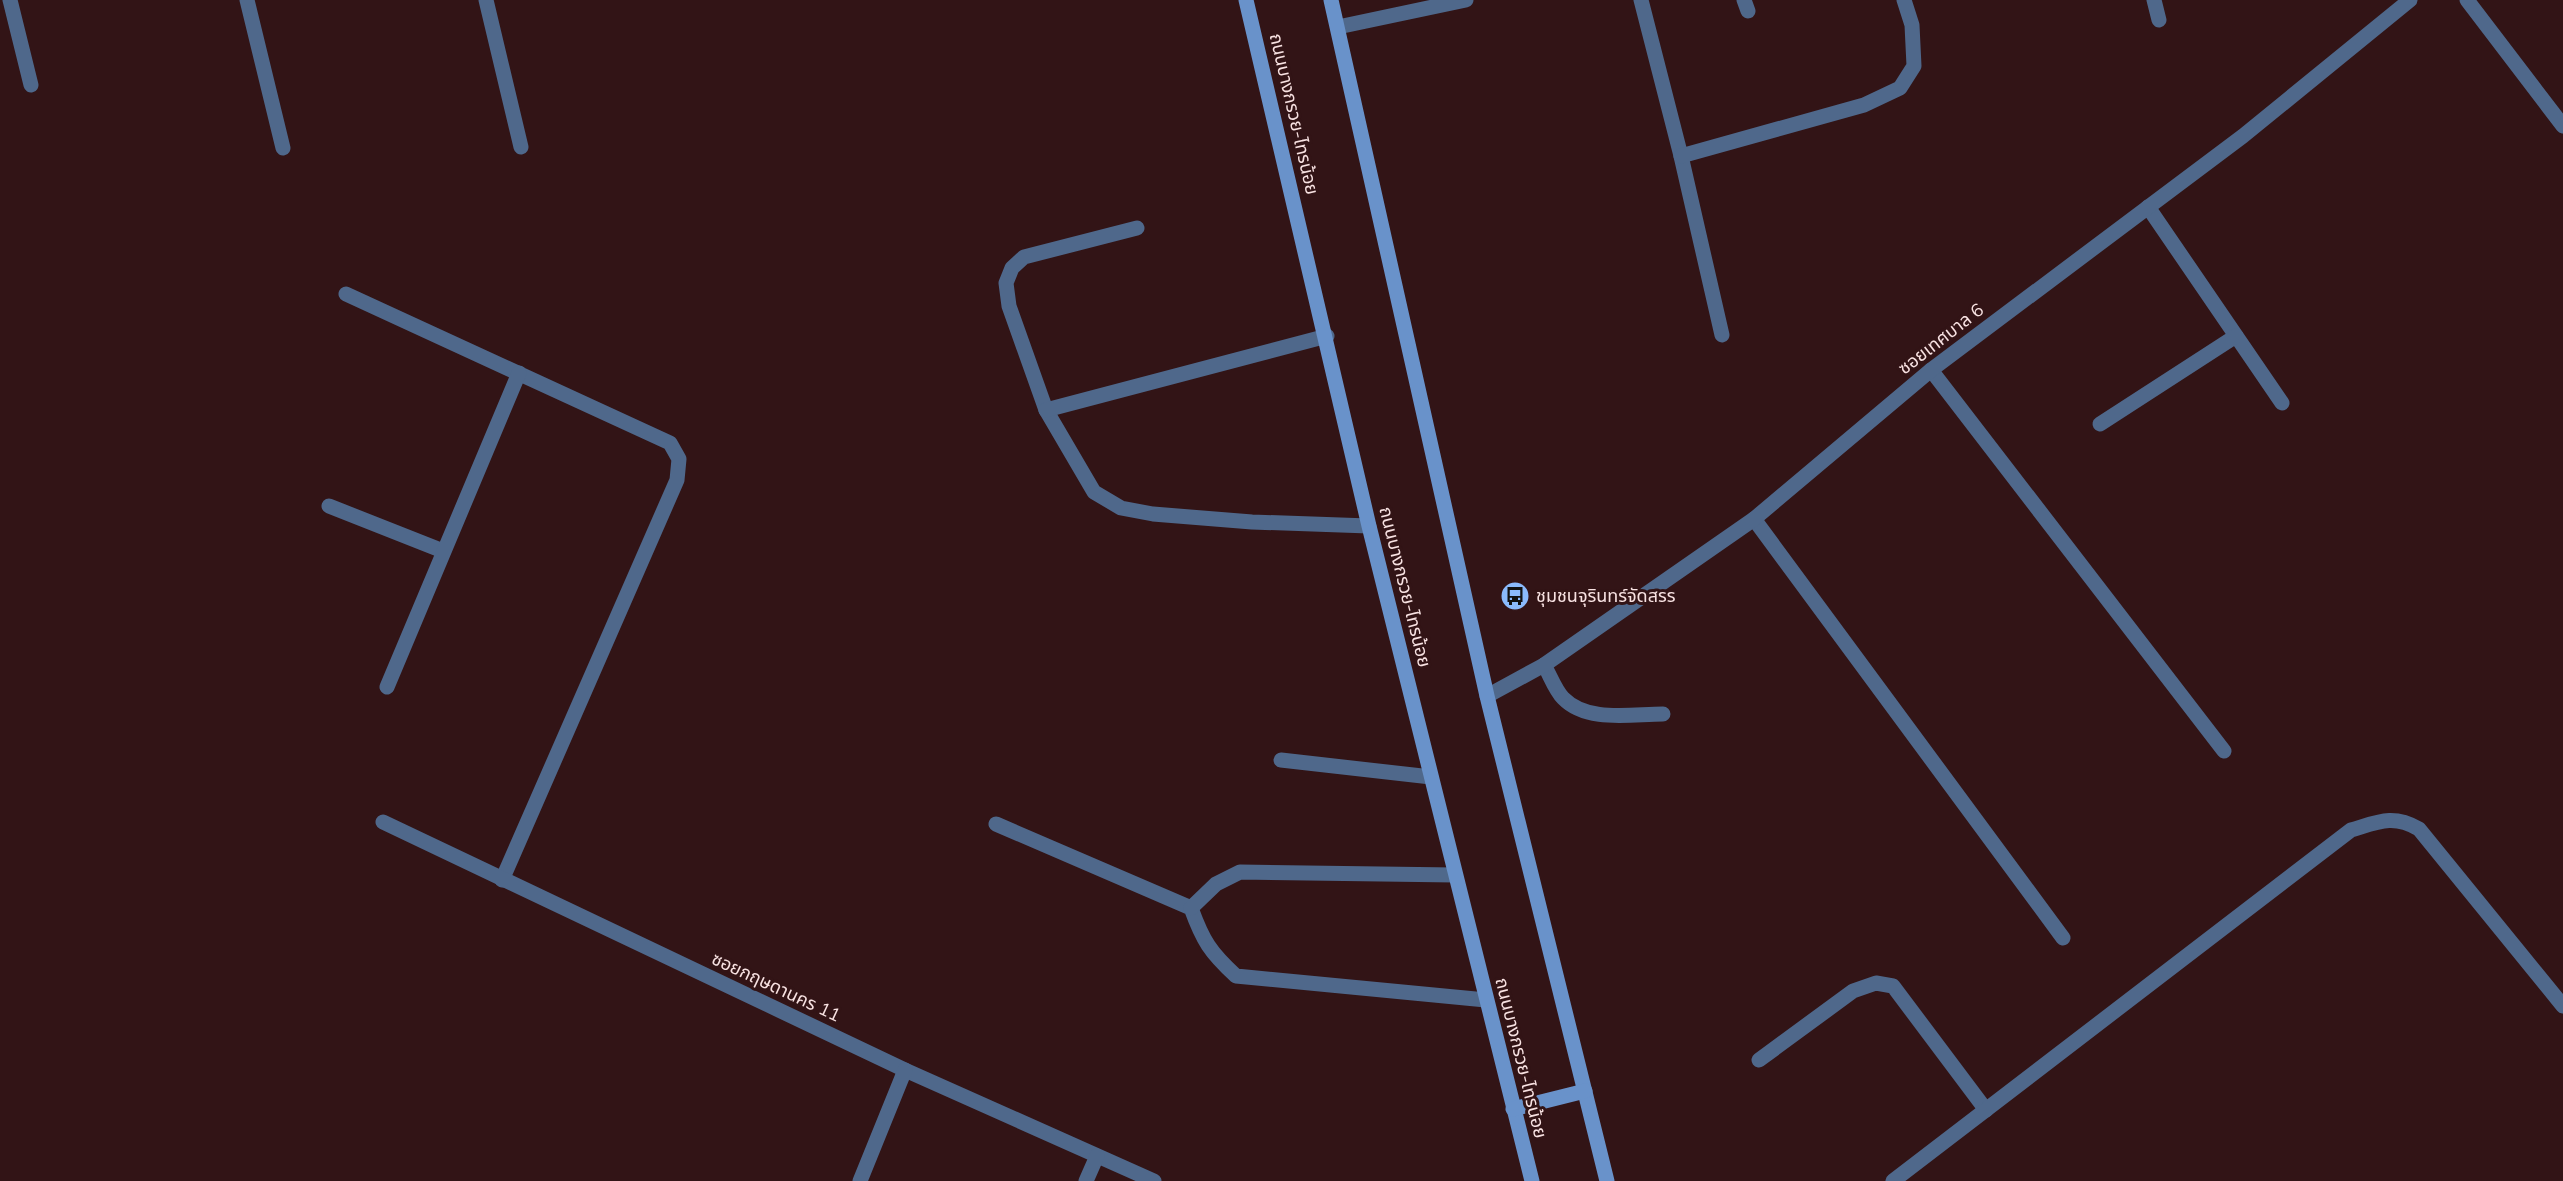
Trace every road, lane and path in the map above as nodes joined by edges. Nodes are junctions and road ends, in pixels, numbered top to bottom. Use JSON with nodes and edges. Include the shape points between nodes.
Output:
{"nodes":[{"id":1,"x":10,"y":0,"type":"edge"},
{"id":2,"x":247,"y":0,"type":"edge"},
{"id":3,"x":486,"y":0,"type":"edge"},
{"id":4,"x":1246,"y":0,"type":"edge"},
{"id":5,"x":1331,"y":0,"type":"edge"},
{"id":6,"x":1466,"y":0,"type":"edge"},
{"id":7,"x":1641,"y":0,"type":"edge"},
{"id":8,"x":1904,"y":0,"type":"edge"},
{"id":9,"x":2154,"y":0,"type":"edge"},
{"id":10,"x":2410,"y":0,"type":"edge"},
{"id":11,"x":2467,"y":0,"type":"edge"},
{"id":12,"x":2159,"y":20,"type":"dead end"},
{"id":13,"x":1338,"y":27,"type":"junction"},
{"id":14,"x":31,"y":85,"type":"dead end"},
{"id":15,"x":2563,"y":126,"type":"edge"},
{"id":16,"x":521,"y":147,"type":"dead end"},
{"id":17,"x":283,"y":148,"type":"dead end"},
{"id":18,"x":1681,"y":156,"type":"junction"},
{"id":19,"x":2148,"y":207,"type":"junction"},
{"id":20,"x":1137,"y":228,"type":"dead end"},
{"id":21,"x":346,"y":294,"type":"dead end"},
{"id":22,"x":1722,"y":335,"type":"dead end"},
{"id":23,"x":1327,"y":336,"type":"junction"},
{"id":24,"x":2236,"y":336,"type":"junction"},
{"id":25,"x":1931,"y":370,"type":"junction"},
{"id":26,"x":519,"y":373,"type":"junction"},
{"id":27,"x":2282,"y":403,"type":"dead end"},
{"id":28,"x":1046,"y":410,"type":"junction"},
{"id":29,"x":2100,"y":424,"type":"dead end"},
{"id":30,"x":329,"y":506,"type":"dead end"},
{"id":31,"x":1754,"y":519,"type":"junction"},
{"id":32,"x":1370,"y":526,"type":"junction"},
{"id":33,"x":443,"y":551,"type":"junction"},
{"id":34,"x":1544,"y":665,"type":"junction"},
{"id":35,"x":387,"y":687,"type":"dead end"},
{"id":36,"x":1487,"y":696,"type":"junction"},
{"id":37,"x":1663,"y":714,"type":"dead end"},
{"id":38,"x":2224,"y":751,"type":"dead end"},
{"id":39,"x":1281,"y":760,"type":"dead end"},
{"id":40,"x":1431,"y":777,"type":"junction"},
{"id":41,"x":383,"y":822,"type":"dead end"},
{"id":42,"x":996,"y":824,"type":"dead end"},
{"id":43,"x":1455,"y":875,"type":"junction"},
{"id":44,"x":502,"y":880,"type":"junction"},
{"id":45,"x":1191,"y":908,"type":"junction"},
{"id":46,"x":2063,"y":938,"type":"dead end"},
{"id":47,"x":1486,"y":1000,"type":"junction"},
{"id":48,"x":2563,"y":1006,"type":"edge"},
{"id":49,"x":1759,"y":1060,"type":"dead end"},
{"id":50,"x":905,"y":1070,"type":"junction"},
{"id":51,"x":1586,"y":1091,"type":"junction"},
{"id":52,"x":1513,"y":1109,"type":"junction"},
{"id":53,"x":1986,"y":1110,"type":"junction"},
{"id":54,"x":1097,"y":1156,"type":"junction"},
{"id":55,"x":860,"y":1181,"type":"edge"},
{"id":56,"x":1086,"y":1181,"type":"edge"},
{"id":57,"x":1154,"y":1181,"type":"edge"},
{"id":58,"x":1532,"y":1181,"type":"edge"},
{"id":59,"x":1607,"y":1181,"type":"edge"},
{"id":60,"x":1893,"y":1181,"type":"edge"}],
"edges":[{"from":1,"to":14,"type":"street"},
{"from":2,"to":17,"type":"street"},
{"from":3,"to":16,"type":"street"},
{"from":4,"to":23,"type":"main road","name":"ถนนบางกรวย-ไทรน้อย"},
{"from":5,"to":13,"type":"main road"},
{"from":6,"to":13,"type":"street"},
{"from":7,"to":18,"type":"street"},
{"from":8,"to":18,"type":"street","via":[[1912,25],[1914,66],[1900,88],[1864,105]]},
{"from":9,"to":12,"type":"street"},
{"from":10,"to":19,"type":"street","name":"ซอยเทศบาล 6","via":[[2243,136]]},
{"from":11,"to":15,"type":"street"},
{"from":13,"to":36,"type":"main road"},
{"from":18,"to":22,"type":"street"},
{"from":19,"to":24,"type":"street"},
{"from":19,"to":25,"type":"street","name":"ซอยเทศบาล 6"},
{"from":20,"to":28,"type":"street","via":[[1024,257],[1012,268],[1006,284],[1009,306]]},
{"from":21,"to":26,"type":"street"},
{"from":23,"to":28,"type":"street"},
{"from":23,"to":32,"type":"main road","name":"ถนนบางกรวย-ไทรน้อย"},
{"from":24,"to":27,"type":"street"},
{"from":24,"to":29,"type":"street"},
{"from":25,"to":31,"type":"street","name":"ซอยเทศบาล 6"},
{"from":25,"to":38,"type":"street"},
{"from":26,"to":33,"type":"street"},
{"from":26,"to":44,"type":"street","via":[[670,443],[679,459],[677,480]]},
{"from":28,"to":32,"type":"street","via":[[1094,492],[1121,508],[1241,521]]},
{"from":30,"to":33,"type":"street"},
{"from":31,"to":34,"type":"street","name":"ซอยเทศบาล 6"},
{"from":31,"to":46,"type":"street"},
{"from":32,"to":40,"type":"main road","name":"ถนนบางกรวย-ไทรน้อย"},
{"from":33,"to":35,"type":"street"},
{"from":34,"to":36,"type":"street","name":"ซอยเทศบาล 6"},
{"from":34,"to":37,"type":"street","via":[[1562,697],[1577,710],[1600,715]]},
{"from":36,"to":51,"type":"main road"},
{"from":39,"to":40,"type":"street"},
{"from":40,"to":43,"type":"main road","name":"ถนนบางกรวย-ไทรน้อย"},
{"from":41,"to":44,"type":"street","name":"ซอยกฤษดานคร 11"},
{"from":42,"to":45,"type":"street"},
{"from":43,"to":45,"type":"street","via":[[1240,872],[1216,884]]},
{"from":43,"to":47,"type":"main road","name":"ถนนบางกรวย-ไทรน้อย"},
{"from":44,"to":50,"type":"street","name":"ซอยกฤษดานคร 11"},
{"from":45,"to":47,"type":"street","via":[[1203,940],[1236,976]]},
{"from":47,"to":52,"type":"main road","name":"ถนนบางกรวย-ไทรน้อย"},
{"from":48,"to":53,"type":"street","via":[[2419,829],[2403,820],[2382,821],[2351,830]]},
{"from":49,"to":53,"type":"street","via":[[1853,991],[1876,983],[1893,986]]},
{"from":50,"to":54,"type":"street","name":"ซอยกฤษดานคร 11"},
{"from":50,"to":55,"type":"street"},
{"from":51,"to":52,"type":"main road"},
{"from":51,"to":59,"type":"main road"},
{"from":52,"to":58,"type":"main road","name":"ถนนบางกรวย-ไทรน้อย"},
{"from":53,"to":60,"type":"street"},
{"from":54,"to":56,"type":"street"},
{"from":54,"to":57,"type":"street","name":"ซอยกฤษดานคร 11"}]}
